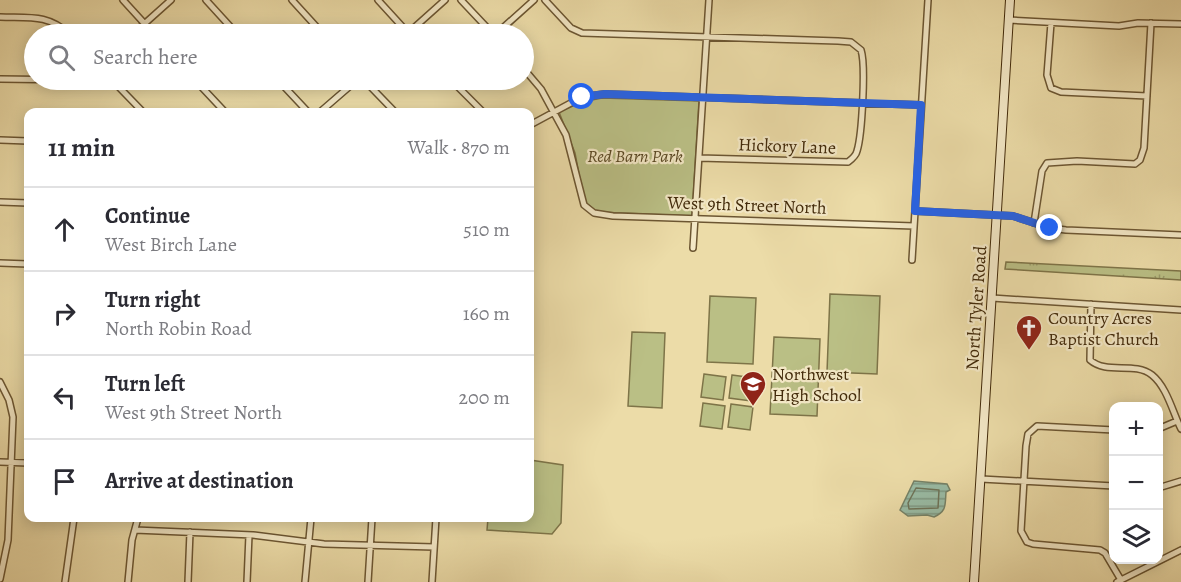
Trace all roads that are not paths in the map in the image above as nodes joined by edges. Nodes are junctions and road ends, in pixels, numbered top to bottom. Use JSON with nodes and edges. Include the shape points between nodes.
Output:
{"nodes":[{"id":1,"x":123,"y":0,"type":"edge"},
{"id":2,"x":171,"y":0,"type":"edge"},
{"id":3,"x":206,"y":0,"type":"edge"},
{"id":4,"x":292,"y":0,"type":"edge"},
{"id":5,"x":378,"y":0,"type":"edge"},
{"id":6,"x":445,"y":0,"type":"edge"},
{"id":7,"x":461,"y":0,"type":"edge"},
{"id":8,"x":534,"y":0,"type":"edge"},
{"id":9,"x":545,"y":0,"type":"edge"},
{"id":10,"x":709,"y":0,"type":"edge"},
{"id":11,"x":928,"y":0,"type":"edge"},
{"id":12,"x":1010,"y":0,"type":"edge"},
{"id":13,"x":0,"y":17,"type":"edge"},
{"id":14,"x":1009,"y":20,"type":"junction"},
{"id":15,"x":1051,"y":23,"type":"junction"},
{"id":16,"x":1151,"y":23,"type":"junction"},
{"id":17,"x":59,"y":24,"type":"edge"},
{"id":18,"x":145,"y":24,"type":"joint"},
{"id":19,"x":228,"y":24,"type":"edge"},
{"id":20,"x":314,"y":24,"type":"edge"},
{"id":21,"x":399,"y":24,"type":"edge"},
{"id":22,"x":419,"y":24,"type":"edge"},
{"id":23,"x":484,"y":24,"type":"edge"},
{"id":24,"x":506,"y":24,"type":"edge"},
{"id":25,"x":1181,"y":24,"type":"edge"},
{"id":26,"x":706,"y":37,"type":"junction"},
{"id":27,"x":0,"y":79,"type":"edge"},
{"id":28,"x":24,"y":79,"type":"edge"},
{"id":29,"x":534,"y":81,"type":"edge"},
{"id":30,"x":122,"y":90,"type":"edge"},
{"id":31,"x":204,"y":90,"type":"edge"},
{"id":32,"x":287,"y":90,"type":"edge"},
{"id":33,"x":345,"y":90,"type":"edge"},
{"id":34,"x":374,"y":90,"type":"edge"},
{"id":35,"x":461,"y":90,"type":"edge"},
{"id":36,"x":1147,"y":96,"type":"junction"},
{"id":37,"x":703,"y":97,"type":"junction"},
{"id":38,"x":862,"y":103,"type":"junction"},
{"id":39,"x":921,"y":105,"type":"junction"},
{"id":40,"x":139,"y":108,"type":"edge"},
{"id":41,"x":221,"y":108,"type":"edge"},
{"id":42,"x":304,"y":108,"type":"edge"},
{"id":43,"x":325,"y":108,"type":"edge"},
{"id":44,"x":391,"y":108,"type":"edge"},
{"id":45,"x":479,"y":108,"type":"edge"},
{"id":46,"x":554,"y":111,"type":"junction"},
{"id":47,"x":534,"y":123,"type":"edge"},
{"id":48,"x":0,"y":140,"type":"edge"},
{"id":49,"x":24,"y":141,"type":"edge"},
{"id":50,"x":699,"y":158,"type":"junction"},
{"id":51,"x":0,"y":202,"type":"edge"},
{"id":52,"x":24,"y":203,"type":"edge"},
{"id":53,"x":915,"y":211,"type":"junction"},
{"id":54,"x":997,"y":215,"type":"junction"},
{"id":55,"x":695,"y":219,"type":"junction"},
{"id":56,"x":1034,"y":223,"type":"junction"},
{"id":57,"x":914,"y":226,"type":"junction"},
{"id":58,"x":1181,"y":235,"type":"edge"},
{"id":59,"x":693,"y":248,"type":"dead end"},
{"id":60,"x":912,"y":261,"type":"dead end"},
{"id":61,"x":0,"y":263,"type":"edge"},
{"id":62,"x":24,"y":264,"type":"edge"},
{"id":63,"x":992,"y":298,"type":"junction"},
{"id":64,"x":1091,"y":304,"type":"junction"},
{"id":65,"x":1181,"y":310,"type":"edge"},
{"id":66,"x":0,"y":382,"type":"edge"},
{"id":67,"x":1177,"y":421,"type":"junction"},
{"id":68,"x":1163,"y":427,"type":"edge"},
{"id":69,"x":1181,"y":429,"type":"edge"},
{"id":70,"x":1109,"y":430,"type":"edge"},
{"id":71,"x":0,"y":462,"type":"edge"},
{"id":72,"x":12,"y":463,"type":"junction"},
{"id":73,"x":24,"y":463,"type":"edge"},
{"id":74,"x":981,"y":479,"type":"junction"},
{"id":75,"x":1024,"y":481,"type":"junction"},
{"id":76,"x":1181,"y":481,"type":"edge"},
{"id":77,"x":1109,"y":486,"type":"edge"},
{"id":78,"x":1163,"y":486,"type":"edge"},
{"id":79,"x":73,"y":522,"type":"edge"},
{"id":80,"x":137,"y":522,"type":"edge"},
{"id":81,"x":311,"y":522,"type":"edge"},
{"id":82,"x":372,"y":522,"type":"edge"},
{"id":83,"x":436,"y":522,"type":"edge"},
{"id":84,"x":135,"y":530,"type":"junction"},
{"id":85,"x":190,"y":532,"type":"junction"},
{"id":86,"x":249,"y":535,"type":"junction"},
{"id":87,"x":309,"y":542,"type":"junction"},
{"id":88,"x":371,"y":545,"type":"junction"},
{"id":89,"x":434,"y":547,"type":"junction"},
{"id":90,"x":1181,"y":550,"type":"edge"},
{"id":91,"x":0,"y":579,"type":"edge"},
{"id":92,"x":1119,"y":581,"type":"edge"},
{"id":93,"x":65,"y":582,"type":"edge"},
{"id":94,"x":128,"y":582,"type":"edge"},
{"id":95,"x":188,"y":582,"type":"edge"},
{"id":96,"x":247,"y":582,"type":"edge"},
{"id":97,"x":305,"y":582,"type":"edge"},
{"id":98,"x":368,"y":582,"type":"edge"},
{"id":99,"x":432,"y":582,"type":"edge"},
{"id":100,"x":974,"y":582,"type":"edge"}],
"edges":[{"from":1,"to":18,"type":"street"},
{"from":2,"to":18,"type":"street"},
{"from":3,"to":19,"type":"street"},
{"from":4,"to":20,"type":"street"},
{"from":5,"to":21,"type":"street"},
{"from":6,"to":22,"type":"street"},
{"from":7,"to":23,"type":"street"},
{"from":8,"to":24,"type":"street"},
{"from":9,"to":26,"type":"street","via":[[571,28],[582,33]]},
{"from":10,"to":26,"type":"street"},
{"from":11,"to":39,"type":"street"},
{"from":12,"to":14,"type":"main road","name":"North Tyler Road"},
{"from":13,"to":17,"type":"street","via":[[46,19]]},
{"from":14,"to":15,"type":"street"},
{"from":14,"to":54,"type":"main road","name":"North Tyler Road"},
{"from":15,"to":16,"type":"street"},
{"from":15,"to":36,"type":"street","via":[[1047,75],[1051,88],[1060,92]]},
{"from":16,"to":25,"type":"street"},
{"from":16,"to":36,"type":"street"},
{"from":26,"to":37,"type":"street"},
{"from":26,"to":38,"type":"street","via":[[851,42],[862,54]]},
{"from":27,"to":28,"type":"street"},
{"from":29,"to":46,"type":"street"},
{"from":30,"to":40,"type":"street"},
{"from":31,"to":41,"type":"street"},
{"from":32,"to":42,"type":"street"},
{"from":33,"to":43,"type":"street"},
{"from":34,"to":44,"type":"street"},
{"from":35,"to":45,"type":"street"},
{"from":36,"to":56,"type":"street","via":[[1140,160],[1130,164],[1047,163],[1042,171]]},
{"from":37,"to":38,"type":"street"},
{"from":37,"to":46,"type":"street","via":[[605,94],[582,97]]},
{"from":37,"to":50,"type":"street"},
{"from":38,"to":39,"type":"street"},
{"from":38,"to":50,"type":"street","name":"Hickory Lane","via":[[858,150],[848,162]]},
{"from":39,"to":53,"type":"street"},
{"from":46,"to":47,"type":"street"},
{"from":46,"to":55,"type":"street","name":"West 9th Street North","via":[[571,148],[583,204],[588,210],[601,215]]},
{"from":48,"to":49,"type":"street"},
{"from":50,"to":55,"type":"street"},
{"from":51,"to":52,"type":"street"},
{"from":53,"to":54,"type":"street"},
{"from":53,"to":57,"type":"street"},
{"from":54,"to":56,"type":"street"},
{"from":54,"to":63,"type":"main road","name":"North Tyler Road"},
{"from":55,"to":57,"type":"street","name":"West 9th Street North"},
{"from":55,"to":59,"type":"street"},
{"from":56,"to":58,"type":"street","via":[[1066,230]]},
{"from":57,"to":60,"type":"street"},
{"from":61,"to":62,"type":"street"},
{"from":63,"to":64,"type":"street"},
{"from":63,"to":74,"type":"main road","name":"North Tyler Road"},
{"from":64,"to":65,"type":"street"},
{"from":64,"to":67,"type":"street","via":[[1090,360],[1098,367],[1137,369],[1150,374],[1161,386]]},
{"from":66,"to":72,"type":"street","via":[[13,417]]},
{"from":67,"to":68,"type":"street"},
{"from":67,"to":69,"type":"street"},
{"from":70,"to":75,"type":"street","via":[[1035,427],[1028,434]]},
{"from":71,"to":72,"type":"street"},
{"from":72,"to":73,"type":"street"},
{"from":72,"to":91,"type":"street","via":[[7,557]]},
{"from":74,"to":75,"type":"street"},
{"from":74,"to":100,"type":"main road","name":"North Tyler Road"},
{"from":75,"to":77,"type":"street"},
{"from":75,"to":92,"type":"street","via":[[1021,531],[1027,542],[1095,547],[1105,553]]},
{"from":76,"to":78,"type":"street"},
{"from":79,"to":93,"type":"street"},
{"from":80,"to":84,"type":"street"},
{"from":81,"to":87,"type":"street"},
{"from":82,"to":88,"type":"street"},
{"from":83,"to":89,"type":"street"},
{"from":84,"to":85,"type":"street"},
{"from":84,"to":94,"type":"street"},
{"from":85,"to":86,"type":"street"},
{"from":85,"to":95,"type":"street"},
{"from":86,"to":87,"type":"street"},
{"from":86,"to":96,"type":"street"},
{"from":87,"to":88,"type":"street"},
{"from":87,"to":97,"type":"street"},
{"from":88,"to":89,"type":"street"},
{"from":88,"to":98,"type":"street"},
{"from":89,"to":99,"type":"street"},
{"from":90,"to":92,"type":"street"}]}
